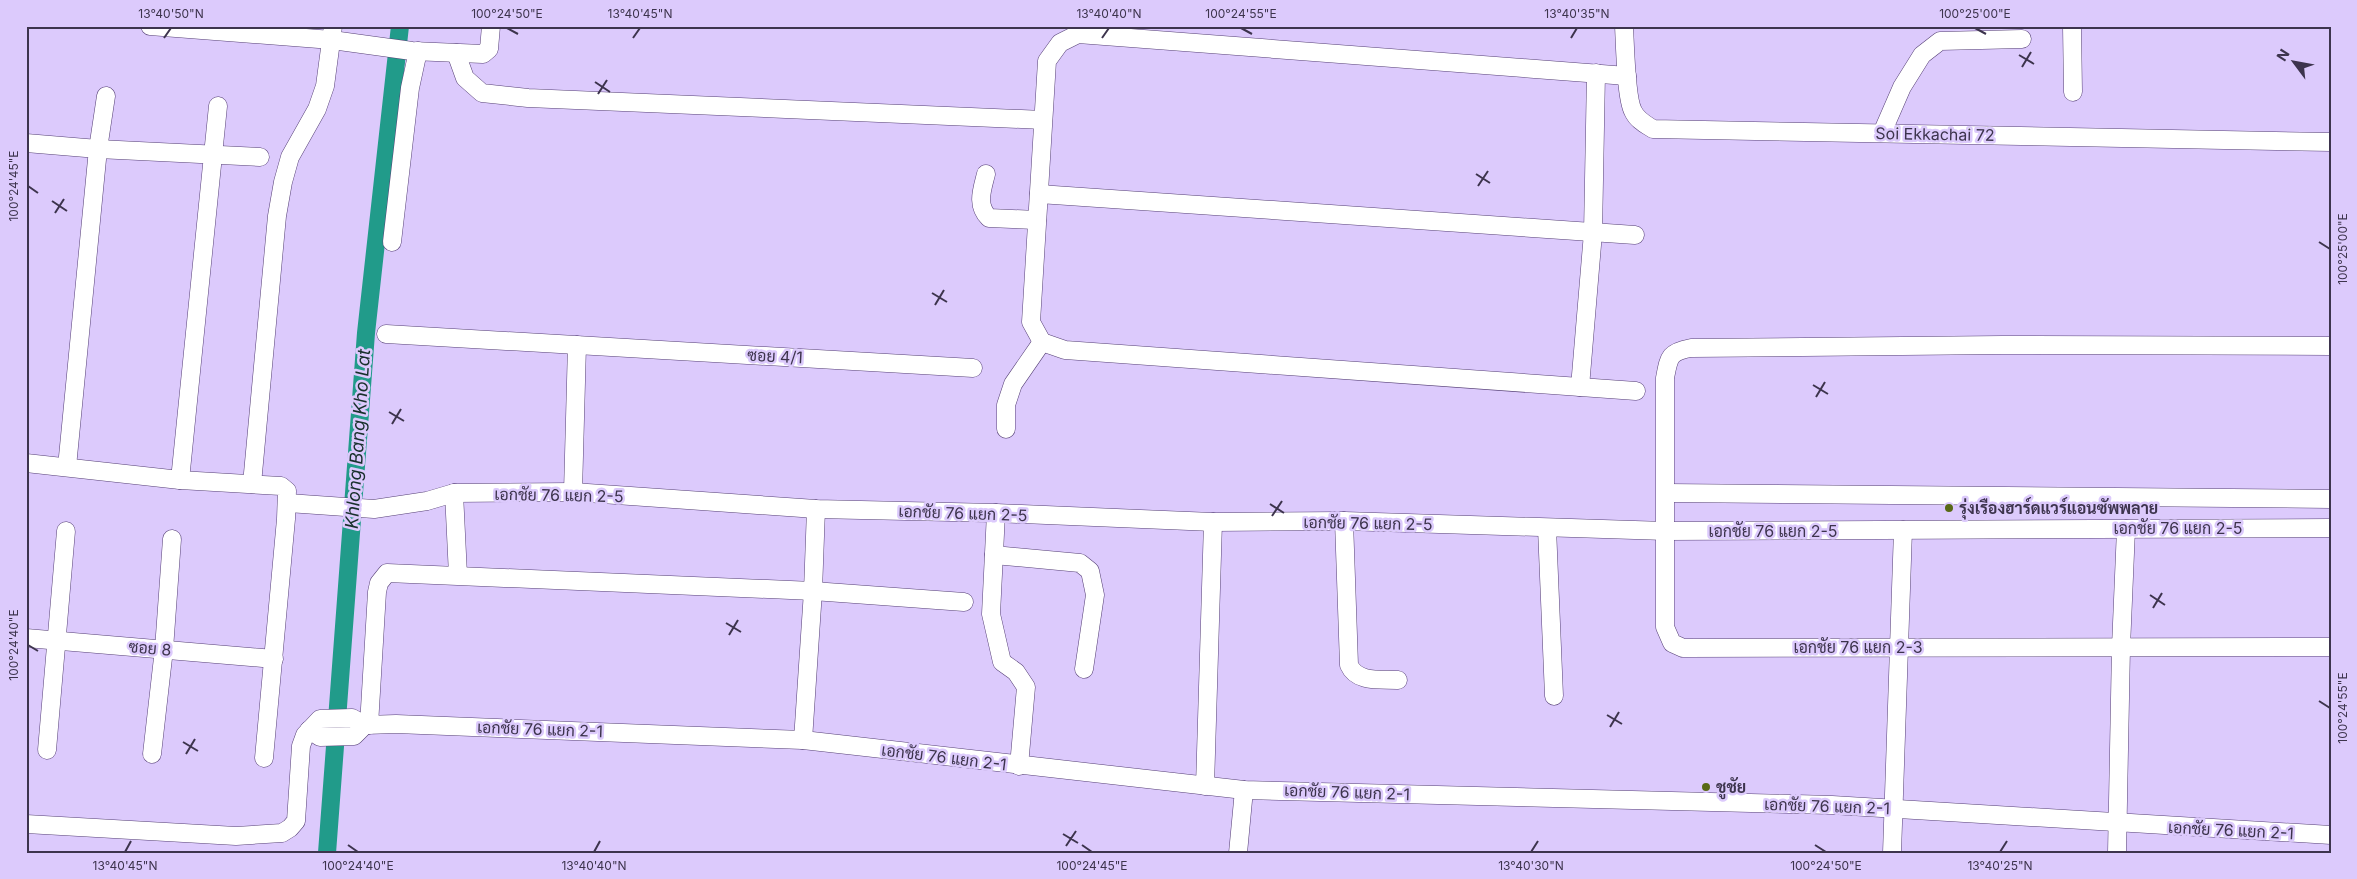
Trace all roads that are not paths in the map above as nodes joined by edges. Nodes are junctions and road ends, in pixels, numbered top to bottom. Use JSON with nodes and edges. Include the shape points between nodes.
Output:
{"nodes":[{"id":1,"x":150,"y":26,"type":"edge"},
{"id":2,"x":491,"y":26,"type":"edge"},
{"id":3,"x":1624,"y":26,"type":"edge"},
{"id":4,"x":2072,"y":26,"type":"edge"},
{"id":5,"x":333,"y":33,"type":"edge"},
{"id":6,"x":2022,"y":39,"type":"dead end"},
{"id":7,"x":415,"y":51,"type":"junction"},
{"id":8,"x":456,"y":53,"type":"junction"},
{"id":9,"x":1596,"y":73,"type":"junction"},
{"id":10,"x":1627,"y":76,"type":"junction"},
{"id":11,"x":2073,"y":92,"type":"dead end"},
{"id":12,"x":106,"y":96,"type":"dead end"},
{"id":13,"x":218,"y":106,"type":"dead end"},
{"id":14,"x":1043,"y":120,"type":"junction"},
{"id":15,"x":1882,"y":133,"type":"junction"},
{"id":16,"x":2331,"y":142,"type":"edge"},
{"id":17,"x":26,"y":143,"type":"edge"},
{"id":18,"x":98,"y":149,"type":"junction"},
{"id":19,"x":212,"y":155,"type":"junction"},
{"id":20,"x":260,"y":157,"type":"dead end"},
{"id":21,"x":986,"y":174,"type":"dead end"},
{"id":22,"x":1039,"y":194,"type":"junction"},
{"id":23,"x":1037,"y":220,"type":"junction"},
{"id":24,"x":1593,"y":232,"type":"junction"},
{"id":25,"x":1635,"y":236,"type":"dead end"},
{"id":26,"x":392,"y":242,"type":"dead end"},
{"id":27,"x":386,"y":334,"type":"dead end"},
{"id":28,"x":1042,"y":342,"type":"junction"},
{"id":29,"x":577,"y":346,"type":"junction"},
{"id":30,"x":2331,"y":346,"type":"edge"},
{"id":31,"x":973,"y":368,"type":"dead end"},
{"id":32,"x":1580,"y":387,"type":"junction"},
{"id":33,"x":1636,"y":390,"type":"dead end"},
{"id":34,"x":1006,"y":429,"type":"dead end"},
{"id":35,"x":26,"y":463,"type":"edge"},
{"id":36,"x":67,"y":467,"type":"junction"},
{"id":37,"x":180,"y":480,"type":"junction"},
{"id":38,"x":252,"y":484,"type":"junction"},
{"id":39,"x":573,"y":492,"type":"junction"},
{"id":40,"x":454,"y":493,"type":"junction"},
{"id":41,"x":1666,"y":493,"type":"junction"},
{"id":42,"x":2331,"y":499,"type":"edge"},
{"id":43,"x":288,"y":503,"type":"junction"},
{"id":44,"x":816,"y":509,"type":"junction"},
{"id":45,"x":996,"y":513,"type":"junction"},
{"id":46,"x":1344,"y":520,"type":"junction"},
{"id":47,"x":1213,"y":522,"type":"junction"},
{"id":48,"x":1547,"y":528,"type":"junction"},
{"id":49,"x":2331,"y":528,"type":"edge"},
{"id":50,"x":2126,"y":529,"type":"junction"},
{"id":51,"x":1903,"y":530,"type":"junction"},
{"id":52,"x":66,"y":531,"type":"dead end"},
{"id":53,"x":1666,"y":531,"type":"junction"},
{"id":54,"x":172,"y":539,"type":"dead end"},
{"id":55,"x":994,"y":555,"type":"junction"},
{"id":56,"x":458,"y":575,"type":"junction"},
{"id":57,"x":813,"y":592,"type":"junction"},
{"id":58,"x":964,"y":602,"type":"dead end"},
{"id":59,"x":26,"y":638,"type":"edge"},
{"id":60,"x":57,"y":640,"type":"junction"},
{"id":61,"x":1898,"y":647,"type":"junction"},
{"id":62,"x":2120,"y":647,"type":"junction"},
{"id":63,"x":2331,"y":647,"type":"edge"},
{"id":64,"x":164,"y":649,"type":"junction"},
{"id":65,"x":274,"y":660,"type":"junction"},
{"id":66,"x":1084,"y":670,"type":"dead end"},
{"id":67,"x":1398,"y":680,"type":"dead end"},
{"id":68,"x":1554,"y":696,"type":"dead end"},
{"id":69,"x":360,"y":726,"type":"junction"},
{"id":70,"x":803,"y":740,"type":"junction"},
{"id":71,"x":47,"y":750,"type":"dead end"},
{"id":72,"x":152,"y":754,"type":"dead end"},
{"id":73,"x":264,"y":758,"type":"dead end"},
{"id":74,"x":1019,"y":766,"type":"junction"},
{"id":75,"x":1205,"y":786,"type":"junction"},
{"id":76,"x":1244,"y":790,"type":"junction"},
{"id":77,"x":1894,"y":808,"type":"junction"},
{"id":78,"x":26,"y":824,"type":"edge"},
{"id":79,"x":2118,"y":824,"type":"junction"},
{"id":80,"x":2331,"y":835,"type":"edge"},
{"id":81,"x":1238,"y":853,"type":"edge"},
{"id":82,"x":1892,"y":853,"type":"edge"},
{"id":83,"x":2117,"y":853,"type":"edge"}],
"edges":[{"from":1,"to":5,"type":"street"},
{"from":2,"to":8,"type":"street","via":[[486,53]]},
{"from":3,"to":10,"type":"street","name":"Soi Ekkachai 72"},
{"from":4,"to":11,"type":"street"},
{"from":5,"to":7,"type":"street","via":[[378,47]]},
{"from":5,"to":38,"type":"street","via":[[325,86],[317,109],[290,157],[283,182]]},
{"from":6,"to":15,"type":"street","via":[[1940,41],[1922,54],[1902,87]]},
{"from":7,"to":8,"type":"street"},
{"from":7,"to":26,"type":"street"},
{"from":8,"to":14,"type":"street","via":[[464,78],[482,92],[528,98]]},
{"from":9,"to":10,"type":"street"},
{"from":9,"to":14,"type":"street","via":[[1078,34],[1060,43],[1047,61]]},
{"from":9,"to":24,"type":"street"},
{"from":10,"to":15,"type":"street","name":"Soi Ekkachai 72","via":[[1632,110],[1653,129]]},
{"from":12,"to":18,"type":"street"},
{"from":13,"to":19,"type":"street"},
{"from":14,"to":22,"type":"street"},
{"from":15,"to":16,"type":"street","name":"Soi Ekkachai 72"},
{"from":17,"to":18,"type":"street"},
{"from":18,"to":19,"type":"street"},
{"from":18,"to":36,"type":"street"},
{"from":19,"to":20,"type":"street"},
{"from":19,"to":37,"type":"street"},
{"from":21,"to":23,"type":"street","via":[[980,196],[983,211],[989,218]]},
{"from":22,"to":23,"type":"street"},
{"from":22,"to":24,"type":"street"},
{"from":23,"to":28,"type":"street","via":[[1031,322]]},
{"from":24,"to":25,"type":"street"},
{"from":24,"to":32,"type":"street"},
{"from":27,"to":29,"type":"street","name":"ซอย 4/1"},
{"from":28,"to":32,"type":"street","via":[[1065,350]]},
{"from":28,"to":34,"type":"street","via":[[1014,384],[1006,405]]},
{"from":29,"to":31,"type":"street","name":"ซอย 4/1"},
{"from":29,"to":39,"type":"street"},
{"from":30,"to":41,"type":"street","name":"เอกชัย 76 แยก 2-3","via":[[2002,345],[1677,350],[1669,358],[1665,378]]},
{"from":32,"to":33,"type":"street"},
{"from":35,"to":36,"type":"street"},
{"from":36,"to":37,"type":"street"},
{"from":37,"to":38,"type":"street"},
{"from":38,"to":43,"type":"street","via":[[281,486],[288,494]]},
{"from":39,"to":40,"type":"street","name":"เอกชัย 76 แยก 2-5"},
{"from":39,"to":44,"type":"street","name":"เอกชัย 76 แยก 2-5"},
{"from":40,"to":43,"type":"street","name":"เอกชัย 76 แยก 2-5","via":[[427,501],[374,509]]},
{"from":40,"to":56,"type":"street"},
{"from":41,"to":42,"type":"street"},
{"from":41,"to":53,"type":"street","name":"เอกชัย 76 แยก 2-3"},
{"from":43,"to":65,"type":"street"},
{"from":44,"to":45,"type":"street","name":"เอกชัย 76 แยก 2-5"},
{"from":44,"to":57,"type":"street"},
{"from":45,"to":47,"type":"street","name":"เอกชัย 76 แยก 2-5"},
{"from":45,"to":55,"type":"street"},
{"from":46,"to":47,"type":"street","name":"เอกชัย 76 แยก 2-5"},
{"from":46,"to":48,"type":"street","name":"เอกชัย 76 แยก 2-5"},
{"from":46,"to":67,"type":"street","via":[[1350,665],[1359,677]]},
{"from":47,"to":75,"type":"street"},
{"from":48,"to":53,"type":"street","name":"เอกชัย 76 แยก 2-5"},
{"from":48,"to":68,"type":"street"},
{"from":49,"to":50,"type":"street","name":"เอกชัย 76 แยก 2-5"},
{"from":50,"to":51,"type":"street","name":"เอกชัย 76 แยก 2-5"},
{"from":50,"to":62,"type":"street"},
{"from":51,"to":53,"type":"street","name":"เอกชัย 76 แยก 2-5"},
{"from":51,"to":61,"type":"street"},
{"from":52,"to":60,"type":"street"},
{"from":53,"to":61,"type":"street","name":"เอกชัย 76 แยก 2-3","via":[[1665,627],[1672,643],[1683,648]]},
{"from":54,"to":64,"type":"street"},
{"from":55,"to":66,"type":"street","via":[[1080,563],[1090,571],[1095,595]]},
{"from":55,"to":74,"type":"street","via":[[991,614],[998,646],[1002,662],[1016,672],[1026,686]]},
{"from":56,"to":57,"type":"street"},
{"from":56,"to":69,"type":"street","via":[[387,573],[379,583]]},
{"from":57,"to":58,"type":"street"},
{"from":57,"to":70,"type":"street"},
{"from":59,"to":60,"type":"street","name":"ซอย 8"},
{"from":60,"to":64,"type":"street","name":"ซอย 8"},
{"from":60,"to":71,"type":"street"},
{"from":61,"to":62,"type":"street","name":"เอกชัย 76 แยก 2-3"},
{"from":61,"to":77,"type":"street"},
{"from":62,"to":63,"type":"street","name":"เอกชัย 76 แยก 2-3"},
{"from":62,"to":79,"type":"street"},
{"from":64,"to":65,"type":"street","name":"ซอย 8"},
{"from":64,"to":72,"type":"street"},
{"from":65,"to":73,"type":"street"},
{"from":69,"to":70,"type":"street","name":"เอกชัย 76 แยก 2-1","via":[[406,724]]},
{"from":69,"to":78,"type":"street","name":"เอกชัย 76 แยก 2-1","via":[[316,729],[304,735],[300,746],[296,820],[282,832],[236,836]]},
{"from":70,"to":74,"type":"street","name":"เอกชัย 76 แยก 2-1"},
{"from":74,"to":75,"type":"street","name":"เอกชัย 76 แยก 2-1"},
{"from":75,"to":76,"type":"street","name":"เอกชัย 76 แยก 2-1"},
{"from":76,"to":77,"type":"street","name":"เอกชัย 76 แยก 2-1"},
{"from":76,"to":81,"type":"street"},
{"from":77,"to":79,"type":"street","name":"เอกชัย 76 แยก 2-1"},
{"from":77,"to":82,"type":"street"},
{"from":79,"to":80,"type":"street","name":"เอกชัย 76 แยก 2-1"},
{"from":79,"to":83,"type":"street"}]}
